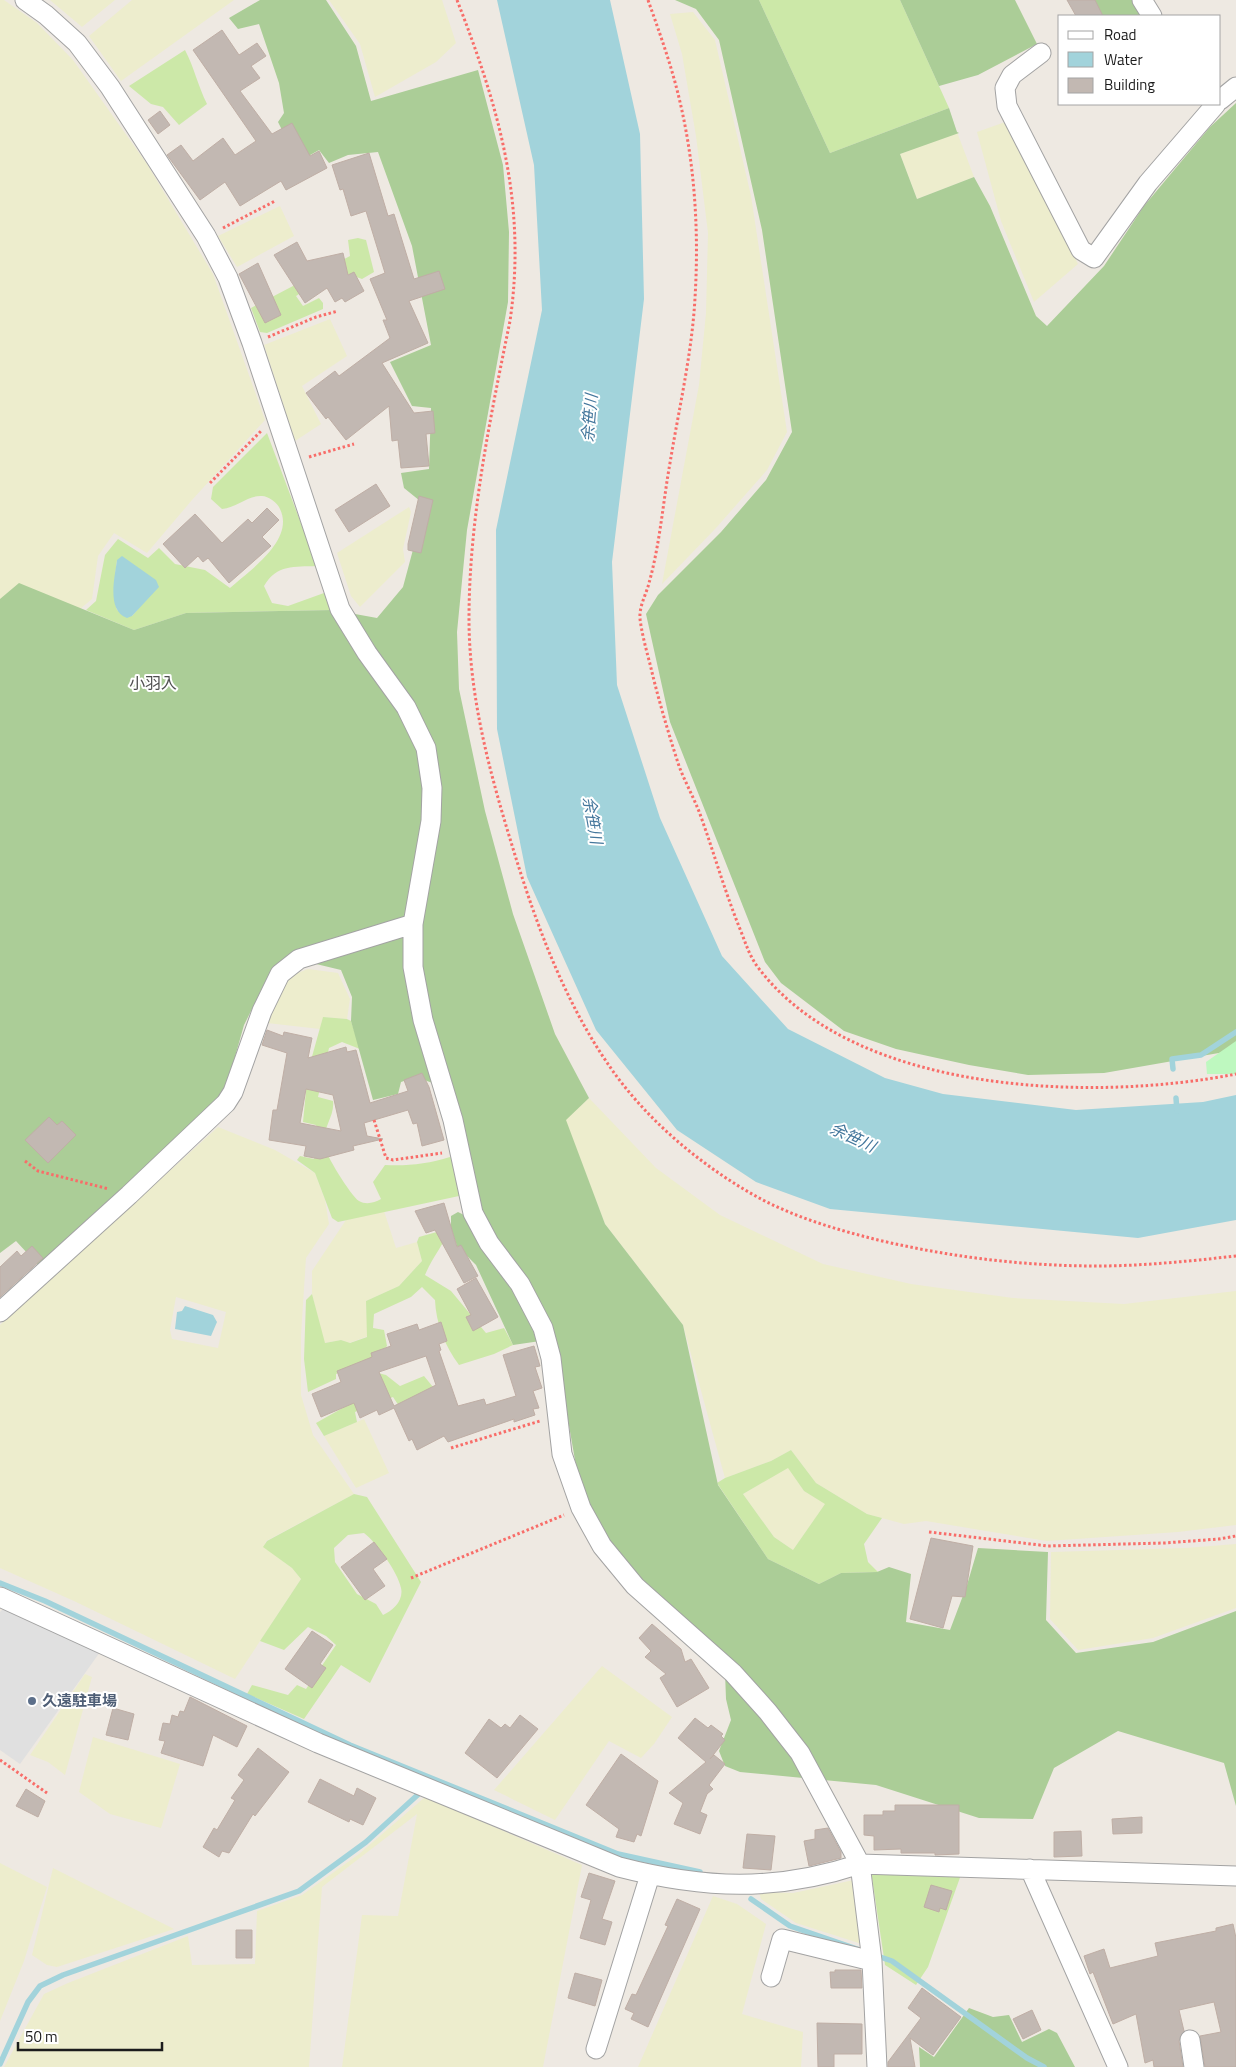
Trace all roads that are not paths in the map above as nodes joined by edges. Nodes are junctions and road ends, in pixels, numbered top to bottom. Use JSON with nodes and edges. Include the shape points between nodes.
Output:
{"nodes":[{"id":1,"x":25,"y":0,"type":"edge"},
{"id":2,"x":1142,"y":0,"type":"edge"},
{"id":3,"x":1151,"y":15,"type":"edge"},
{"id":4,"x":1042,"y":53,"type":"dead end"},
{"id":5,"x":1236,"y":87,"type":"edge"},
{"id":6,"x":1221,"y":98,"type":"edge"},
{"id":7,"x":1212,"y":105,"type":"edge"},
{"id":8,"x":413,"y":924,"type":"junction"},
{"id":9,"x":0,"y":1312,"type":"edge"},
{"id":10,"x":1,"y":1599,"type":"edge"},
{"id":11,"x":860,"y":1864,"type":"junction"},
{"id":12,"x":1030,"y":1869,"type":"junction"},
{"id":13,"x":650,"y":1876,"type":"junction"},
{"id":14,"x":1236,"y":1876,"type":"edge"},
{"id":15,"x":872,"y":1961,"type":"junction"},
{"id":16,"x":771,"y":1977,"type":"dead end"},
{"id":17,"x":1190,"y":2040,"type":"dead end"},
{"id":18,"x":596,"y":2049,"type":"dead end"},
{"id":19,"x":877,"y":2067,"type":"edge"},
{"id":20,"x":1118,"y":2067,"type":"edge"},
{"id":21,"x":1194,"y":2067,"type":"edge"}],
"edges":[{"from":1,"to":8,"type":"street","via":[[77,43],[110,87],[206,236],[228,278],[252,343],[340,609],[406,707],[426,748],[432,788],[431,821]]},
{"from":2,"to":3,"type":"street"},
{"from":4,"to":7,"type":"street","via":[[1012,75],[1005,88],[1007,106],[1081,250],[1094,258],[1148,183]]},
{"from":5,"to":6,"type":"street"},
{"from":8,"to":9,"type":"street","via":[[298,959],[280,974],[262,1011],[233,1092],[226,1102]]},
{"from":8,"to":11,"type":"street","via":[[414,967],[423,1020],[453,1120],[473,1213],[489,1243],[520,1284],[543,1328],[551,1358],[562,1454],[581,1508],[618,1568],[733,1674],[800,1753]]},
{"from":10,"to":13,"type":"street","via":[[318,1743],[619,1868]]},
{"from":11,"to":12,"type":"street"},
{"from":11,"to":13,"type":"street","via":[[824,1876],[757,1885],[713,1885]]},
{"from":11,"to":15,"type":"street"},
{"from":12,"to":14,"type":"street"},
{"from":12,"to":20,"type":"street"},
{"from":13,"to":18,"type":"street"},
{"from":15,"to":16,"type":"street","via":[[782,1939]]},
{"from":15,"to":19,"type":"street"},
{"from":17,"to":21,"type":"street"}]}
